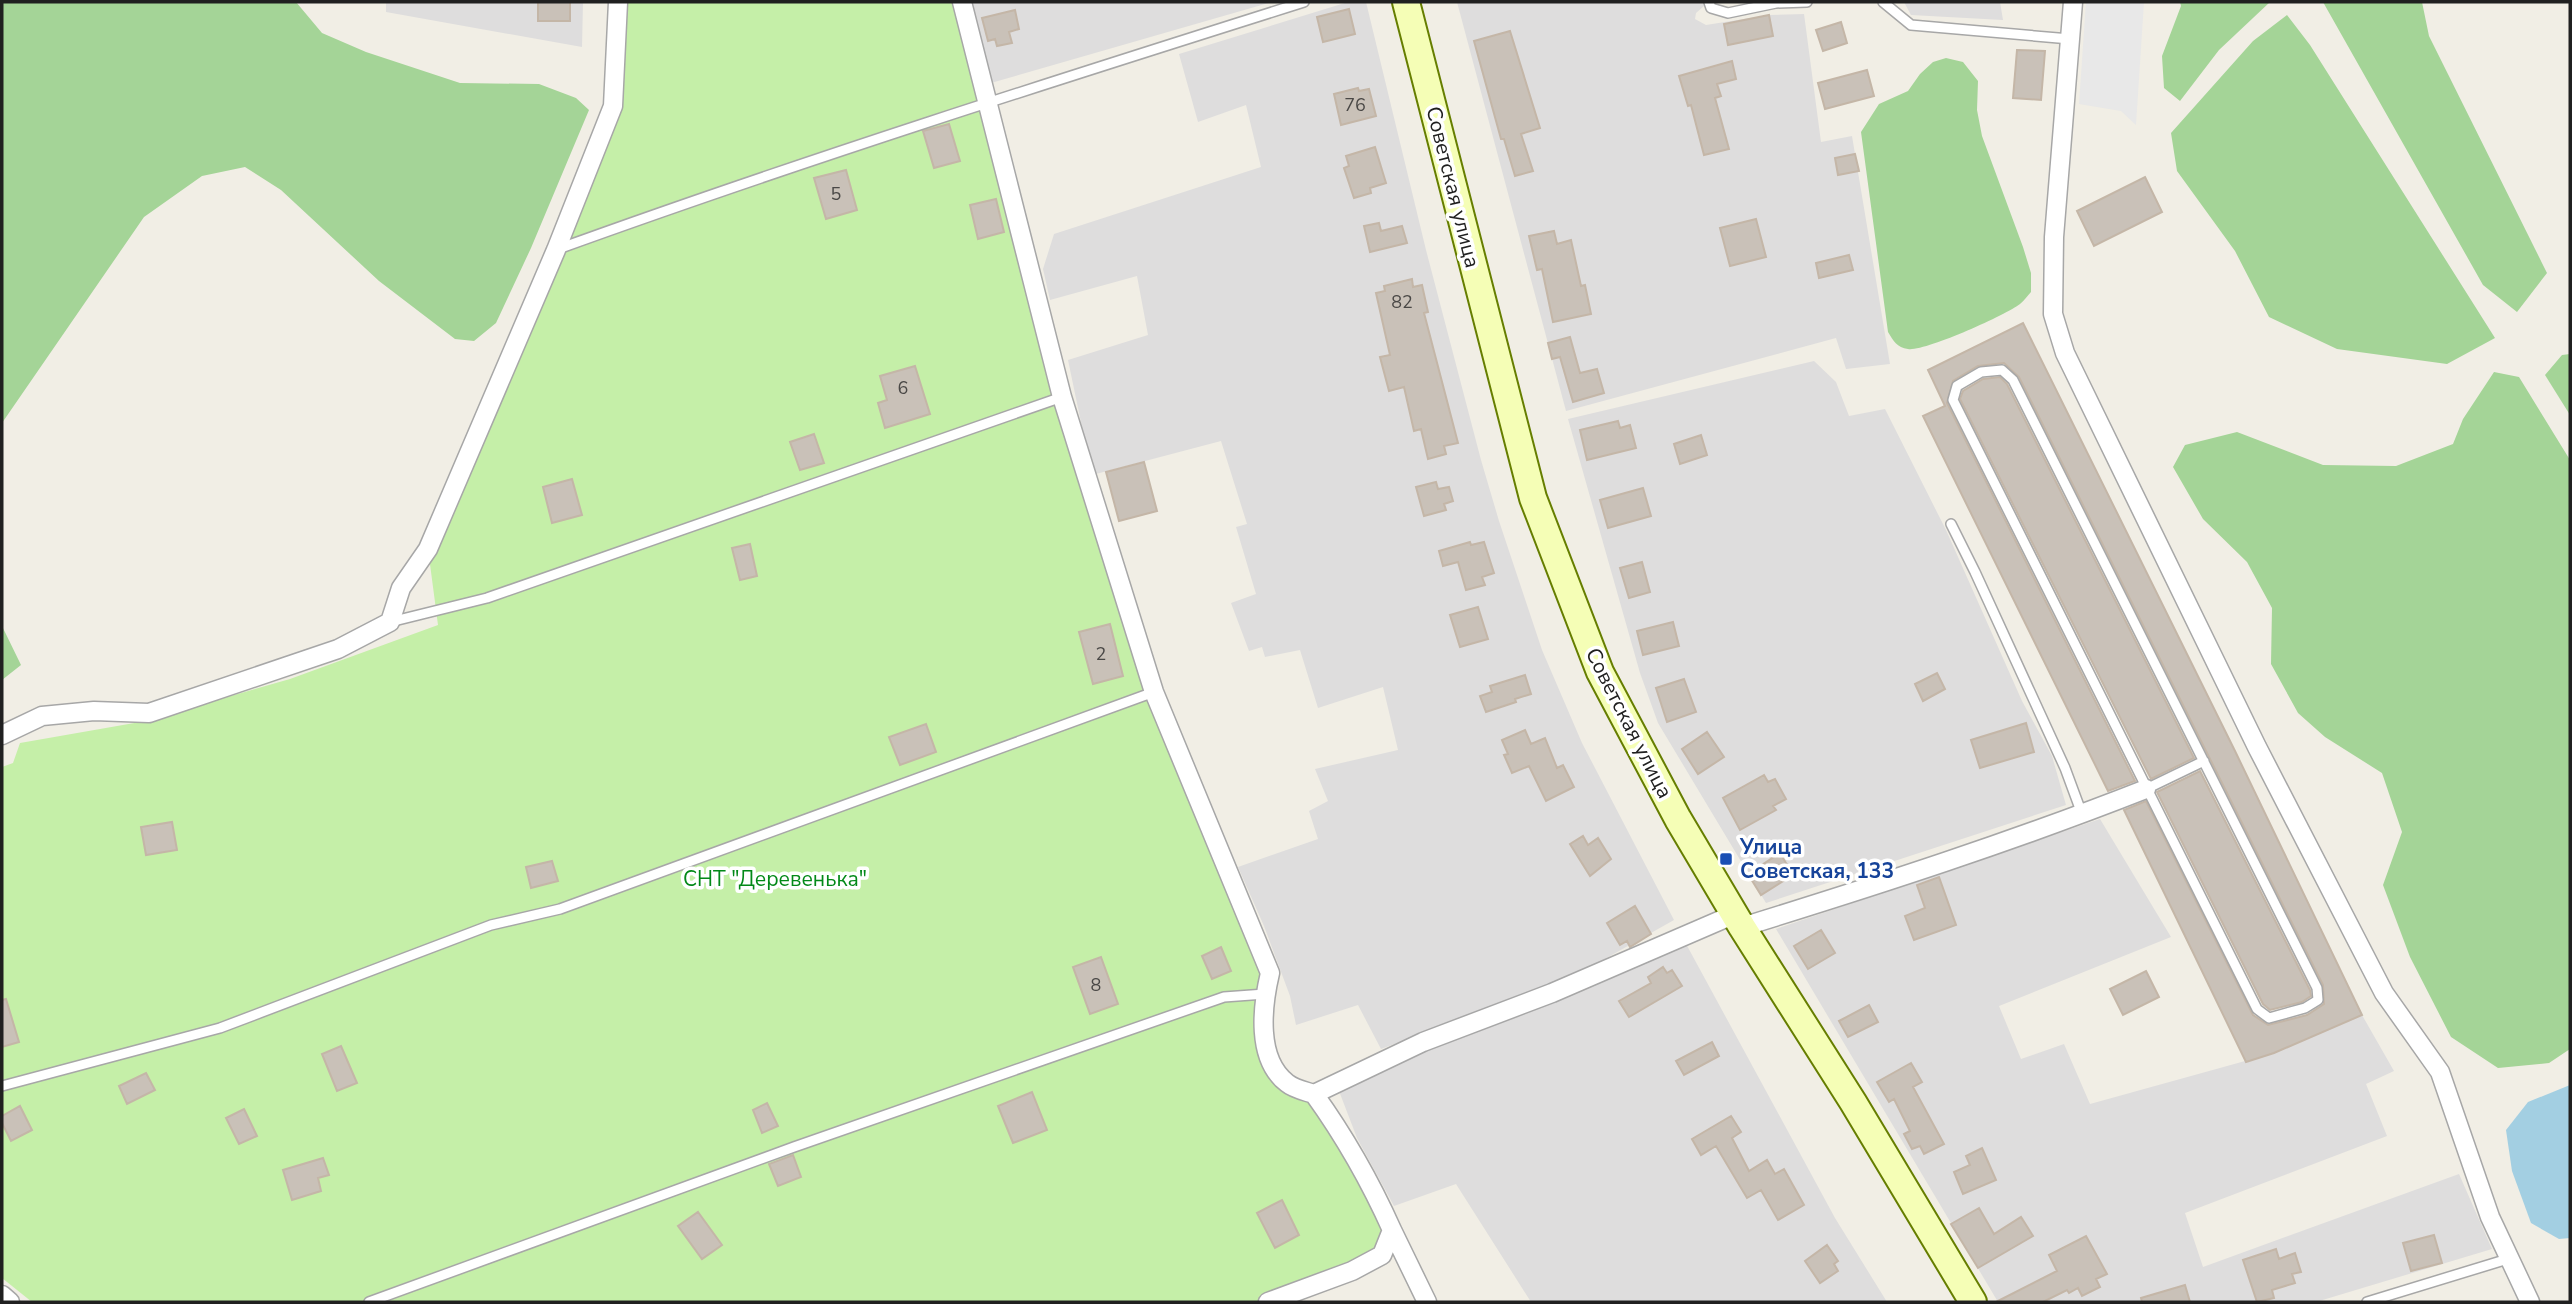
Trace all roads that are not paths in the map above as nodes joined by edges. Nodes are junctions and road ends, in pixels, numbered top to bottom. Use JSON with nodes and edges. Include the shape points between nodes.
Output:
{"nodes":[{"id":1,"x":618,"y":2,"type":"edge"},
{"id":2,"x":962,"y":2,"type":"edge"},
{"id":3,"x":1304,"y":2,"type":"edge"},
{"id":4,"x":1406,"y":2,"type":"edge"},
{"id":5,"x":1709,"y":2,"type":"edge"},
{"id":6,"x":1807,"y":2,"type":"edge"},
{"id":7,"x":1883,"y":2,"type":"edge"},
{"id":8,"x":2073,"y":2,"type":"edge"},
{"id":9,"x":2070,"y":39,"type":"junction"},
{"id":10,"x":988,"y":102,"type":"junction"},
{"id":11,"x":556,"y":250,"type":"junction"},
{"id":12,"x":1062,"y":397,"type":"junction"},
{"id":13,"x":1951,"y":524,"type":"dead end"},
{"id":14,"x":390,"y":622,"type":"junction"},
{"id":15,"x":1154,"y":692,"type":"junction"},
{"id":16,"x":2,"y":735,"type":"edge"},
{"id":17,"x":2204,"y":761,"type":"junction"},
{"id":18,"x":2146,"y":789,"type":"junction"},
{"id":19,"x":2082,"y":814,"type":"junction"},
{"id":20,"x":1738,"y":920,"type":"junction"},
{"id":21,"x":1265,"y":994,"type":"junction"},
{"id":22,"x":2,"y":1086,"type":"edge"},
{"id":23,"x":1314,"y":1094,"type":"junction"},
{"id":24,"x":1392,"y":1230,"type":"junction"},
{"id":25,"x":2511,"y":1258,"type":"junction"},
{"id":26,"x":2,"y":1295,"type":"edge"},
{"id":27,"x":10,"y":1302,"type":"edge"},
{"id":28,"x":369,"y":1302,"type":"edge"},
{"id":29,"x":1268,"y":1302,"type":"edge"},
{"id":30,"x":1427,"y":1302,"type":"edge"},
{"id":31,"x":1973,"y":1302,"type":"edge"},
{"id":32,"x":2367,"y":1302,"type":"edge"},
{"id":33,"x":2530,"y":1302,"type":"edge"}],
"edges":[{"from":1,"to":11,"type":"street","via":[[613,106]]},
{"from":2,"to":10,"type":"street"},
{"from":3,"to":10,"type":"lane"},
{"from":4,"to":20,"type":"street","name":"Советская улица","via":[[1532,498],[1600,672]]},
{"from":5,"to":6,"type":"lane","via":[[1711,8],[1728,13]]},
{"from":7,"to":9,"type":"lane","via":[[1912,25]]},
{"from":8,"to":9,"type":"street"},
{"from":9,"to":25,"type":"street","via":[[2054,237],[2053,314],[2066,353],[2257,747],[2378,981],[2440,1072],[2490,1217]]},
{"from":10,"to":11,"type":"lane"},
{"from":10,"to":12,"type":"street"},
{"from":11,"to":14,"type":"street","via":[[428,549],[401,588]]},
{"from":12,"to":14,"type":"lane","via":[[487,598]]},
{"from":12,"to":15,"type":"street"},
{"from":13,"to":19,"type":"lane"},
{"from":14,"to":16,"type":"street","via":[[338,649],[149,713],[94,711],[42,716]]},
{"from":15,"to":21,"type":"street","via":[[1270,972]]},
{"from":15,"to":22,"type":"lane","via":[[561,909],[491,925],[220,1028]]},
{"from":17,"to":18,"type":"lane"},
{"from":17,"to":18,"type":"lane","via":[[2317,988],[2318,1000],[2305,1008],[2269,1018],[2258,1009]]},
{"from":17,"to":18,"type":"lane","via":[[2013,380],[2002,370],[1982,372],[1957,386],[1953,400]]},
{"from":18,"to":19,"type":"street"},
{"from":19,"to":20,"type":"street","via":[[1863,890]]},
{"from":20,"to":23,"type":"street","via":[[1423,1042]]},
{"from":20,"to":31,"type":"street","name":"Советская улица"},
{"from":21,"to":23,"type":"street","via":[[1264,1030],[1271,1065],[1289,1085]]},
{"from":21,"to":28,"type":"lane","via":[[1224,997]]},
{"from":23,"to":24,"type":"street","via":[[1373,1186]]},
{"from":24,"to":29,"type":"street","via":[[1382,1255]]},
{"from":24,"to":30,"type":"street"},
{"from":25,"to":32,"type":"lane"},
{"from":25,"to":33,"type":"street"},
{"from":26,"to":27,"type":"street"}]}
